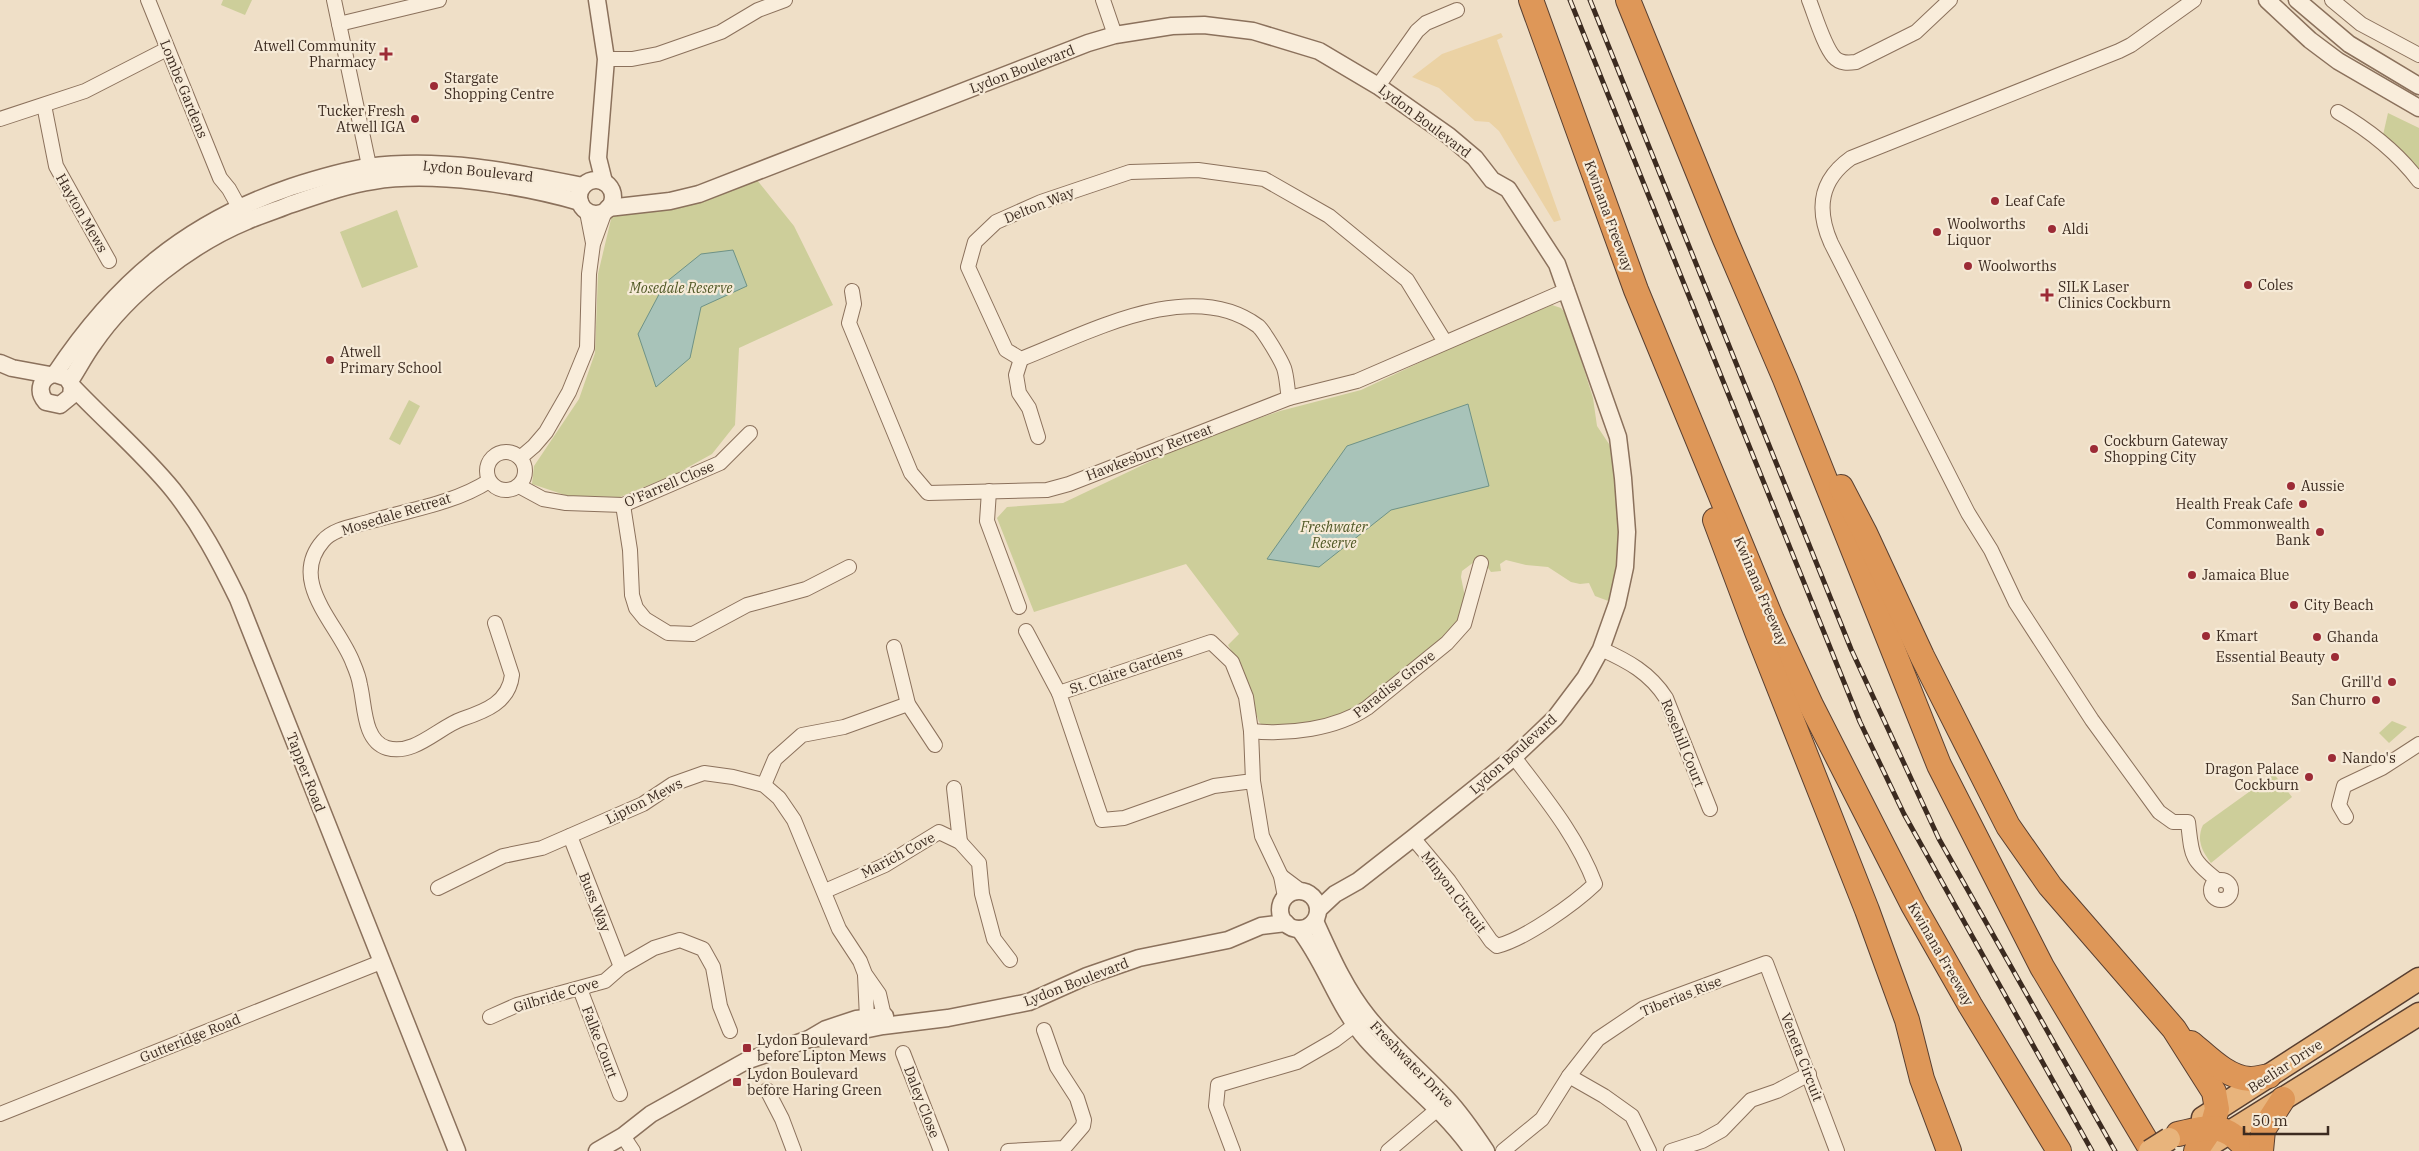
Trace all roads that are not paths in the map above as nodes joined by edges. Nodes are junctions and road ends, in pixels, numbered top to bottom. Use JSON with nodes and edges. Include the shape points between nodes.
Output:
{"nodes":[{"id":1,"x":148,"y":0,"type":"edge"},
{"id":2,"x":334,"y":0,"type":"edge"},
{"id":3,"x":440,"y":0,"type":"edge"},
{"id":4,"x":597,"y":0,"type":"edge"},
{"id":5,"x":785,"y":0,"type":"edge"},
{"id":6,"x":1103,"y":0,"type":"edge"},
{"id":7,"x":1531,"y":0,"type":"edge"},
{"id":8,"x":1628,"y":0,"type":"edge"},
{"id":9,"x":1809,"y":0,"type":"edge"},
{"id":10,"x":1950,"y":0,"type":"edge"},
{"id":11,"x":2194,"y":0,"type":"edge"},
{"id":12,"x":2267,"y":0,"type":"edge"},
{"id":13,"x":2297,"y":0,"type":"edge"},
{"id":14,"x":2332,"y":0,"type":"edge"},
{"id":15,"x":756,"y":5,"type":"edge"},
{"id":16,"x":1457,"y":10,"type":"dead end"},
{"id":17,"x":340,"y":24,"type":"junction"},
{"id":18,"x":1115,"y":35,"type":"junction"},
{"id":19,"x":167,"y":49,"type":"junction"},
{"id":20,"x":2419,"y":55,"type":"edge"},
{"id":21,"x":606,"y":59,"type":"junction"},
{"id":22,"x":1378,"y":86,"type":"junction"},
{"id":23,"x":2419,"y":86,"type":"edge"},
{"id":24,"x":44,"y":105,"type":"junction"},
{"id":25,"x":2419,"y":108,"type":"edge"},
{"id":26,"x":2338,"y":112,"type":"dead end"},
{"id":27,"x":0,"y":119,"type":"edge"},
{"id":28,"x":371,"y":174,"type":"junction"},
{"id":29,"x":2419,"y":181,"type":"edge"},
{"id":30,"x":592,"y":192,"type":"junction"},
{"id":31,"x":638,"y":203,"type":"junction"},
{"id":32,"x":606,"y":210,"type":"junction"},
{"id":33,"x":238,"y":216,"type":"junction"},
{"id":34,"x":593,"y":244,"type":"junction"},
{"id":35,"x":109,"y":261,"type":"dead end"},
{"id":36,"x":1567,"y":290,"type":"junction"},
{"id":37,"x":852,"y":291,"type":"dead end"},
{"id":38,"x":1445,"y":342,"type":"junction"},
{"id":39,"x":1021,"y":359,"type":"junction"},
{"id":40,"x":6,"y":366,"type":"edge"},
{"id":41,"x":53,"y":374,"type":"junction"},
{"id":42,"x":1785,"y":379,"type":"junction"},
{"id":43,"x":71,"y":384,"type":"junction"},
{"id":44,"x":41,"y":394,"type":"junction"},
{"id":45,"x":1289,"y":398,"type":"junction"},
{"id":46,"x":1681,"y":402,"type":"junction"},
{"id":47,"x":60,"y":405,"type":"junction"},
{"id":48,"x":106,"y":422,"type":"junction"},
{"id":49,"x":750,"y":433,"type":"dead end"},
{"id":50,"x":1038,"y":437,"type":"dead end"},
{"id":51,"x":520,"y":458,"type":"junction"},
{"id":52,"x":489,"y":481,"type":"junction"},
{"id":53,"x":519,"y":486,"type":"junction"},
{"id":54,"x":989,"y":491,"type":"junction"},
{"id":55,"x":623,"y":505,"type":"junction"},
{"id":56,"x":1481,"y":563,"type":"dead end"},
{"id":57,"x":849,"y":566,"type":"dead end"},
{"id":58,"x":1019,"y":607,"type":"dead end"},
{"id":59,"x":494,"y":623,"type":"dead end"},
{"id":60,"x":1026,"y":631,"type":"dead end"},
{"id":61,"x":894,"y":647,"type":"dead end"},
{"id":62,"x":1601,"y":649,"type":"junction"},
{"id":63,"x":1059,"y":693,"type":"junction"},
{"id":64,"x":908,"y":704,"type":"junction"},
{"id":65,"x":1251,"y":731,"type":"junction"},
{"id":66,"x":2419,"y":744,"type":"edge"},
{"id":67,"x":935,"y":745,"type":"dead end"},
{"id":68,"x":1514,"y":757,"type":"junction"},
{"id":69,"x":1253,"y":781,"type":"junction"},
{"id":70,"x":764,"y":785,"type":"junction"},
{"id":71,"x":954,"y":788,"type":"dead end"},
{"id":72,"x":1710,"y":809,"type":"dead end"},
{"id":73,"x":2346,"y":817,"type":"dead end"},
{"id":74,"x":570,"y":836,"type":"junction"},
{"id":75,"x":1413,"y":838,"type":"junction"},
{"id":76,"x":960,"y":842,"type":"junction"},
{"id":77,"x":1281,"y":876,"type":"junction"},
{"id":78,"x":2214,"y":883,"type":"dead end"},
{"id":79,"x":438,"y":888,"type":"dead end"},
{"id":80,"x":825,"y":891,"type":"junction"},
{"id":81,"x":1305,"y":892,"type":"junction"},
{"id":82,"x":1335,"y":894,"type":"junction"},
{"id":83,"x":1288,"y":915,"type":"junction"},
{"id":84,"x":1317,"y":915,"type":"junction"},
{"id":85,"x":1010,"y":960,"type":"dead end"},
{"id":86,"x":380,"y":962,"type":"junction"},
{"id":87,"x":1766,"y":964,"type":"joint"},
{"id":88,"x":621,"y":967,"type":"junction"},
{"id":89,"x":2419,"y":979,"type":"edge"},
{"id":90,"x":580,"y":989,"type":"junction"},
{"id":91,"x":2419,"y":1014,"type":"edge"},
{"id":92,"x":490,"y":1017,"type":"dead end"},
{"id":93,"x":1361,"y":1020,"type":"junction"},
{"id":94,"x":876,"y":1022,"type":"junction"},
{"id":95,"x":2174,"y":1029,"type":"junction"},
{"id":96,"x":1044,"y":1030,"type":"dead end"},
{"id":97,"x":730,"y":1032,"type":"dead end"},
{"id":98,"x":903,"y":1053,"type":"dead end"},
{"id":99,"x":1809,"y":1074,"type":"junction"},
{"id":100,"x":1569,"y":1076,"type":"junction"},
{"id":101,"x":2269,"y":1076,"type":"junction"},
{"id":102,"x":767,"y":1090,"type":"dead end"},
{"id":103,"x":620,"y":1094,"type":"dead end"},
{"id":104,"x":2283,"y":1099,"type":"junction"},
{"id":105,"x":1443,"y":1104,"type":"junction"},
{"id":106,"x":0,"y":1114,"type":"edge"},
{"id":107,"x":2220,"y":1123,"type":"junction"},
{"id":108,"x":2162,"y":1144,"type":"edge"},
{"id":109,"x":622,"y":1147,"type":"edge"},
{"id":110,"x":458,"y":1151,"type":"edge"},
{"id":111,"x":597,"y":1151,"type":"edge"},
{"id":112,"x":794,"y":1151,"type":"edge"},
{"id":113,"x":941,"y":1151,"type":"edge"},
{"id":114,"x":1008,"y":1151,"type":"edge"},
{"id":115,"x":1232,"y":1151,"type":"edge"},
{"id":116,"x":1388,"y":1151,"type":"edge"},
{"id":117,"x":1473,"y":1151,"type":"edge"},
{"id":118,"x":1486,"y":1151,"type":"edge"},
{"id":119,"x":1503,"y":1151,"type":"edge"},
{"id":120,"x":1649,"y":1151,"type":"edge"},
{"id":121,"x":1671,"y":1151,"type":"edge"},
{"id":122,"x":1837,"y":1151,"type":"edge"},
{"id":123,"x":1948,"y":1151,"type":"edge"},
{"id":124,"x":2059,"y":1151,"type":"edge"},
{"id":125,"x":2196,"y":1151,"type":"edge"},
{"id":126,"x":2201,"y":1151,"type":"edge"},
{"id":127,"x":2248,"y":1151,"type":"edge"},
{"id":128,"x":2261,"y":1151,"type":"edge"}],
"edges":[{"from":1,"to":19,"type":"street","name":"Lombe Gardens"},
{"from":2,"to":17,"type":"street"},
{"from":3,"to":17,"type":"street"},
{"from":4,"to":21,"type":"street"},
{"from":5,"to":15,"type":"street"},
{"from":6,"to":18,"type":"street"},
{"from":7,"to":46,"type":"highway","name":"Kwinana Freeway","via":[[1636,290]]},
{"from":8,"to":42,"type":"highway"},
{"from":9,"to":10,"type":"street","via":[[1830,51],[1847,63],[1856,62],[1910,36]]},
{"from":11,"to":78,"type":"street","via":[[2119,51],[1851,158],[1835,171],[1830,180],[1822,199],[1822,212],[1831,243],[2016,603],[2072,691],[2138,784],[2165,817],[2176,823],[2188,822],[2191,852]]},
{"from":12,"to":25,"type":"street","via":[[2338,61]]},
{"from":13,"to":23,"type":"street","via":[[2349,44]]},
{"from":14,"to":20,"type":"street","via":[[2361,24]]},
{"from":15,"to":21,"type":"street","via":[[721,32],[658,54]]},
{"from":16,"to":22,"type":"street","via":[[1426,23],[1417,31]]},
{"from":17,"to":28,"type":"street"},
{"from":18,"to":22,"type":"street","name":"Lydon Boulevard","via":[[1172,26],[1204,25],[1253,31],[1319,51]]},
{"from":18,"to":31,"type":"street","name":"Lydon Boulevard","via":[[724,186],[670,201]]},
{"from":19,"to":24,"type":"street","via":[[85,92]]},
{"from":19,"to":33,"type":"street","name":"Lombe Gardens","via":[[220,178],[221,192]]},
{"from":21,"to":30,"type":"street"},
{"from":22,"to":36,"type":"street","name":"Lydon Boulevard","via":[[1449,136],[1474,158],[1492,180],[1508,189],[1557,264]]},
{"from":24,"to":27,"type":"street"},
{"from":24,"to":35,"type":"street","name":"Hayton Mews","via":[[56,166]]},
{"from":26,"to":29,"type":"street","via":[[2381,140]]},
{"from":28,"to":30,"type":"street","name":"Lydon Boulevard","via":[[455,180],[550,193]]},
{"from":28,"to":33,"type":"street","name":"Lydon Boulevard","via":[[316,196]]},
{"from":30,"to":31,"type":"street","name":"Lydon Boulevard"},
{"from":30,"to":32,"type":"street","name":"Lydon Boulevard","via":[[596,214]]},
{"from":30,"to":32,"type":"street","via":[[613,199]]},
{"from":30,"to":34,"type":"street"},
{"from":31,"to":32,"type":"street","name":"Lydon Boulevard"},
{"from":32,"to":34,"type":"street"},
{"from":33,"to":41,"type":"street","name":"Lydon Boulevard","via":[[200,227],[138,274],[107,305]]},
{"from":33,"to":43,"type":"street","name":"Lydon Boulevard","via":[[146,286],[119,313],[94,342]]},
{"from":34,"to":51,"type":"street","via":[[587,348],[569,392],[546,432]]},
{"from":36,"to":38,"type":"street","name":"Hawkesbury Retreat"},
{"from":36,"to":62,"type":"street","name":"Lydon Boulevard","via":[[1618,437],[1623,478],[1627,532],[1625,567],[1617,604]]},
{"from":37,"to":54,"type":"street","name":"Hawkesbury Retreat","via":[[854,304],[849,323],[911,474],[928,493]]},
{"from":38,"to":39,"type":"street","name":"Delton Way","via":[[1407,280],[1329,216],[1264,179],[1198,170],[1130,172],[1041,202],[996,222],[975,242],[968,267],[1006,350]]},
{"from":38,"to":45,"type":"street","name":"Hawkesbury Retreat","via":[[1358,381]]},
{"from":39,"to":45,"type":"street","via":[[1143,312],[1178,306],[1223,309],[1259,327],[1283,367]]},
{"from":39,"to":50,"type":"street","via":[[1016,375],[1019,393]]},
{"from":40,"to":41,"type":"street"},
{"from":40,"to":44,"type":"street"},
{"from":41,"to":43,"type":"street","via":[[64,376]]},
{"from":41,"to":44,"type":"street","via":[[43,380]]},
{"from":42,"to":95,"type":"highway","via":[[1865,533],[1922,656],[2008,826],[2056,893]]},
{"from":42,"to":108,"type":"highway","via":[[1939,765],[2042,966]]},
{"from":43,"to":47,"type":"street","via":[[71,396]]},
{"from":43,"to":48,"type":"street","name":"Tapper Road"},
{"from":44,"to":47,"type":"street","via":[[46,402]]},
{"from":45,"to":54,"type":"street","name":"Hawkesbury Retreat","via":[[1069,484],[1048,490]]},
{"from":46,"to":123,"type":"highway","via":[[1686,435],[1732,567],[1867,910],[1907,1020],[1922,1079]]},
{"from":46,"to":124,"type":"highway","name":"Kwinana Freeway","via":[[1811,705],[1913,905]]},
{"from":47,"to":48,"type":"street","name":"Tapper Road"},
{"from":48,"to":86,"type":"street","name":"Tapper Road","via":[[150,463],[174,491],[217,556],[238,599]]},
{"from":49,"to":55,"type":"street","name":"O'Farrell Close","via":[[720,463]]},
{"from":51,"to":52,"type":"street","via":[[505,452],[495,455],[487,467]]},
{"from":51,"to":53,"type":"street","via":[[525,472]]},
{"from":52,"to":53,"type":"street","via":[[502,490]]},
{"from":52,"to":59,"type":"street","name":"Mosedale Retreat","via":[[462,495],[330,535],[315,554],[311,580],[317,601],[349,651],[360,682],[371,733],[386,748],[407,748],[505,697],[512,675]]},
{"from":53,"to":55,"type":"street","name":"O'Farrell Close","via":[[543,499]]},
{"from":54,"to":58,"type":"street","via":[[987,521]]},
{"from":55,"to":57,"type":"street","via":[[636,608],[645,619],[668,633],[692,634],[747,605],[806,590]]},
{"from":56,"to":65,"type":"street","name":"Paradise Grove","via":[[1464,624],[1447,643],[1367,708],[1332,725],[1268,733]]},
{"from":60,"to":63,"type":"street"},
{"from":61,"to":64,"type":"street"},
{"from":62,"to":68,"type":"street","name":"Lydon Boulevard","via":[[1585,678],[1555,718]]},
{"from":62,"to":72,"type":"street","name":"Rosehill Court","via":[[1642,670],[1656,683],[1666,698]]},
{"from":63,"to":65,"type":"street","name":"St. Claire Gardens","via":[[1211,642],[1232,662],[1246,697]]},
{"from":63,"to":69,"type":"street","name":"St. Claire Gardens","via":[[1102,820],[1124,818],[1214,786]]},
{"from":64,"to":67,"type":"street"},
{"from":64,"to":70,"type":"street","via":[[844,727],[802,735],[775,759]]},
{"from":65,"to":69,"type":"street","name":"St. Claire Gardens"},
{"from":66,"to":73,"type":"street","via":[[2382,768],[2344,786],[2339,805]]},
{"from":68,"to":75,"type":"street","name":"Lydon Boulevard"},
{"from":68,"to":75,"type":"street","name":"Minyon Circuit","via":[[1562,819],[1586,861],[1595,884],[1581,898],[1518,938],[1497,946]]},
{"from":69,"to":77,"type":"street","name":"St. Claire Gardens","via":[[1262,836]]},
{"from":70,"to":74,"type":"street","name":"Lipton Mews","via":[[704,773],[673,784],[643,804]]},
{"from":70,"to":80,"type":"street","name":"Lipton Mews","via":[[779,798],[794,820]]},
{"from":71,"to":76,"type":"street"},
{"from":74,"to":79,"type":"street","name":"Lipton Mews","via":[[542,848],[503,856]]},
{"from":74,"to":88,"type":"street","name":"Buss Way"},
{"from":75,"to":82,"type":"street","name":"Lydon Boulevard"},
{"from":76,"to":80,"type":"street","name":"Marich Cove","via":[[939,832],[884,865]]},
{"from":76,"to":85,"type":"street","name":"Marich Cove","via":[[979,863],[982,894],[994,938]]},
{"from":77,"to":81,"type":"street","name":"St. Claire Gardens"},
{"from":77,"to":83,"type":"street","name":"St. Claire Gardens"},
{"from":80,"to":94,"type":"street","name":"Lipton Mews","via":[[839,929],[860,961]]},
{"from":81,"to":82,"type":"street"},
{"from":81,"to":83,"type":"street","via":[[1291,893]]},
{"from":81,"to":84,"type":"street","via":[[1316,900]]},
{"from":82,"to":84,"type":"street","name":"Lydon Boulevard"},
{"from":83,"to":84,"type":"street","via":[[1308,927]]},
{"from":83,"to":93,"type":"street","name":"Freshwater Drive","via":[[1314,952],[1339,1001]]},
{"from":83,"to":94,"type":"street","name":"Lydon Boulevard","via":[[1228,940],[1139,958],[1087,976],[1029,1002],[948,1018],[919,1015]]},
{"from":84,"to":93,"type":"street","name":"Freshwater Drive"},
{"from":86,"to":106,"type":"street","name":"Gutteridge Road"},
{"from":86,"to":110,"type":"street","name":"Tapper Road"},
{"from":87,"to":99,"type":"street","name":"Veneta Circuit"},
{"from":87,"to":100,"type":"street","name":"Tiberias Rise","via":[[1644,1008],[1598,1039]]},
{"from":88,"to":90,"type":"street","name":"Gilbride Cove","via":[[605,981]]},
{"from":88,"to":97,"type":"street","name":"Gilbride Cove","via":[[654,948],[680,940],[703,949],[713,967],[720,1006]]},
{"from":89,"to":101,"type":"highway","name":"Beeliar Drive"},
{"from":90,"to":92,"type":"street","name":"Gilbride Cove","via":[[518,1005]]},
{"from":90,"to":103,"type":"street","name":"Falke Court"},
{"from":91,"to":104,"type":"highway","name":"Beeliar Drive"},
{"from":93,"to":105,"type":"street","name":"Freshwater Drive","via":[[1390,1042]]},
{"from":93,"to":115,"type":"street","via":[[1297,1062],[1218,1085],[1216,1106]]},
{"from":94,"to":109,"type":"street","name":"Lydon Boulevard","via":[[826,1029],[808,1039],[746,1061],[680,1098],[658,1122]]},
{"from":95,"to":101,"type":"highway","via":[[2237,1076],[2250,1079]]},
{"from":95,"to":107,"type":"highway","via":[[2214,1092]]},
{"from":96,"to":114,"type":"street","via":[[1057,1067],[1078,1098],[1083,1126],[1064,1148]]},
{"from":98,"to":113,"type":"street","name":"Daley Close"},
{"from":99,"to":121,"type":"street","via":[[1751,1100],[1722,1130],[1702,1141]]},
{"from":99,"to":122,"type":"street","name":"Veneta Circuit"},
{"from":100,"to":119,"type":"street","name":"Tiberias Rise","via":[[1542,1119]]},
{"from":100,"to":120,"type":"street","via":[[1632,1116]]},
{"from":101,"to":107,"type":"highway","name":"Beeliar Drive"},
{"from":102,"to":112,"type":"street"},
{"from":104,"to":107,"type":"highway","name":"Beeliar Drive"},
{"from":104,"to":128,"type":"highway","via":[[2261,1134]]},
{"from":105,"to":116,"type":"street"},
{"from":105,"to":117,"type":"street","name":"Freshwater Drive"},
{"from":105,"to":118,"type":"street","name":"Freshwater Drive","via":[[1472,1129]]},
{"from":107,"to":108,"type":"highway"},
{"from":107,"to":125,"type":"highway"},
{"from":107,"to":126,"type":"highway","name":"Beeliar Drive"},
{"from":107,"to":127,"type":"highway"},
{"from":109,"to":111,"type":"street","name":"Lydon Boulevard"}]}
